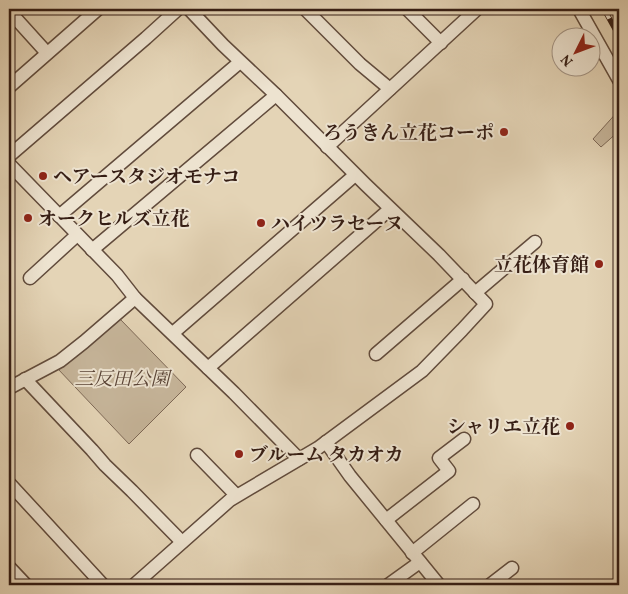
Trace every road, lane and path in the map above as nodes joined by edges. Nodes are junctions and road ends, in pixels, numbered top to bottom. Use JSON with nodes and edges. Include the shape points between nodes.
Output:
{"nodes":[{"id":1,"x":98,"y":9,"type":"edge"},
{"id":2,"x":178,"y":9,"type":"edge"},
{"id":3,"x":189,"y":9,"type":"edge"},
{"id":4,"x":305,"y":9,"type":"edge"},
{"id":5,"x":407,"y":9,"type":"edge"},
{"id":6,"x":477,"y":9,"type":"edge"},
{"id":7,"x":579,"y":9,"type":"edge"},
{"id":8,"x":9,"y":11,"type":"edge"},
{"id":9,"x":441,"y":42,"type":"junction"},
{"id":10,"x":47,"y":53,"type":"junction"},
{"id":11,"x":240,"y":62,"type":"junction"},
{"id":12,"x":619,"y":80,"type":"edge"},
{"id":13,"x":9,"y":87,"type":"edge"},
{"id":14,"x":390,"y":89,"type":"junction"},
{"id":15,"x":276,"y":95,"type":"junction"},
{"id":16,"x":327,"y":147,"type":"junction"},
{"id":17,"x":9,"y":156,"type":"edge"},
{"id":18,"x":9,"y":164,"type":"edge"},
{"id":19,"x":355,"y":174,"type":"junction"},
{"id":20,"x":390,"y":209,"type":"junction"},
{"id":21,"x":59,"y":216,"type":"junction"},
{"id":22,"x":77,"y":235,"type":"junction"},
{"id":23,"x":535,"y":242,"type":"dead end"},
{"id":24,"x":92,"y":250,"type":"junction"},
{"id":25,"x":30,"y":278,"type":"dead end"},
{"id":26,"x":463,"y":280,"type":"junction"},
{"id":27,"x":475,"y":293,"type":"junction"},
{"id":28,"x":136,"y":298,"type":"junction"},
{"id":29,"x":173,"y":333,"type":"junction"},
{"id":30,"x":376,"y":354,"type":"dead end"},
{"id":31,"x":208,"y":368,"type":"junction"},
{"id":32,"x":26,"y":379,"type":"junction"},
{"id":33,"x":9,"y":388,"type":"edge"},
{"id":34,"x":464,"y":439,"type":"dead end"},
{"id":35,"x":326,"y":442,"type":"junction"},
{"id":36,"x":198,"y":455,"type":"dead end"},
{"id":37,"x":299,"y":459,"type":"junction"},
{"id":38,"x":9,"y":483,"type":"edge"},
{"id":39,"x":236,"y":495,"type":"junction"},
{"id":40,"x":473,"y":504,"type":"dead end"},
{"id":41,"x":386,"y":520,"type":"junction"},
{"id":42,"x":182,"y":542,"type":"junction"},
{"id":43,"x":416,"y":557,"type":"junction"},
{"id":44,"x":9,"y":567,"type":"edge"},
{"id":45,"x":512,"y":568,"type":"dead end"},
{"id":46,"x":26,"y":585,"type":"edge"},
{"id":47,"x":103,"y":585,"type":"edge"},
{"id":48,"x":134,"y":585,"type":"edge"},
{"id":49,"x":388,"y":585,"type":"edge"},
{"id":50,"x":439,"y":585,"type":"edge"},
{"id":51,"x":490,"y":585,"type":"edge"}],
"edges":[{"from":1,"to":10,"type":"street"},
{"from":2,"to":17,"type":"street"},
{"from":3,"to":11,"type":"street"},
{"from":4,"to":14,"type":"street"},
{"from":5,"to":9,"type":"street"},
{"from":6,"to":9,"type":"street"},
{"from":7,"to":12,"type":"street"},
{"from":8,"to":10,"type":"street"},
{"from":9,"to":14,"type":"street"},
{"from":10,"to":13,"type":"street"},
{"from":11,"to":15,"type":"street"},
{"from":11,"to":21,"type":"street"},
{"from":14,"to":16,"type":"street"},
{"from":15,"to":16,"type":"street"},
{"from":15,"to":24,"type":"street"},
{"from":16,"to":19,"type":"street"},
{"from":18,"to":21,"type":"street"},
{"from":19,"to":20,"type":"street"},
{"from":19,"to":29,"type":"street"},
{"from":20,"to":26,"type":"street"},
{"from":20,"to":31,"type":"street"},
{"from":21,"to":22,"type":"street"},
{"from":22,"to":24,"type":"street"},
{"from":22,"to":25,"type":"street"},
{"from":23,"to":27,"type":"street"},
{"from":24,"to":28,"type":"street"},
{"from":26,"to":27,"type":"street"},
{"from":26,"to":30,"type":"street"},
{"from":27,"to":35,"type":"street","via":[[486,304],[428,364]]},
{"from":28,"to":29,"type":"street"},
{"from":28,"to":32,"type":"street","via":[[60,361]]},
{"from":29,"to":31,"type":"street"},
{"from":31,"to":37,"type":"street"},
{"from":32,"to":33,"type":"street"},
{"from":32,"to":42,"type":"street","via":[[104,465]]},
{"from":34,"to":41,"type":"street","via":[[439,458],[449,471]]},
{"from":35,"to":37,"type":"street"},
{"from":35,"to":41,"type":"street"},
{"from":36,"to":39,"type":"street"},
{"from":37,"to":39,"type":"street"},
{"from":38,"to":47,"type":"street"},
{"from":39,"to":42,"type":"street"},
{"from":40,"to":43,"type":"street"},
{"from":41,"to":43,"type":"street"},
{"from":42,"to":48,"type":"street"},
{"from":43,"to":49,"type":"street"},
{"from":43,"to":50,"type":"street"},
{"from":44,"to":46,"type":"street"},
{"from":45,"to":51,"type":"street"}]}
